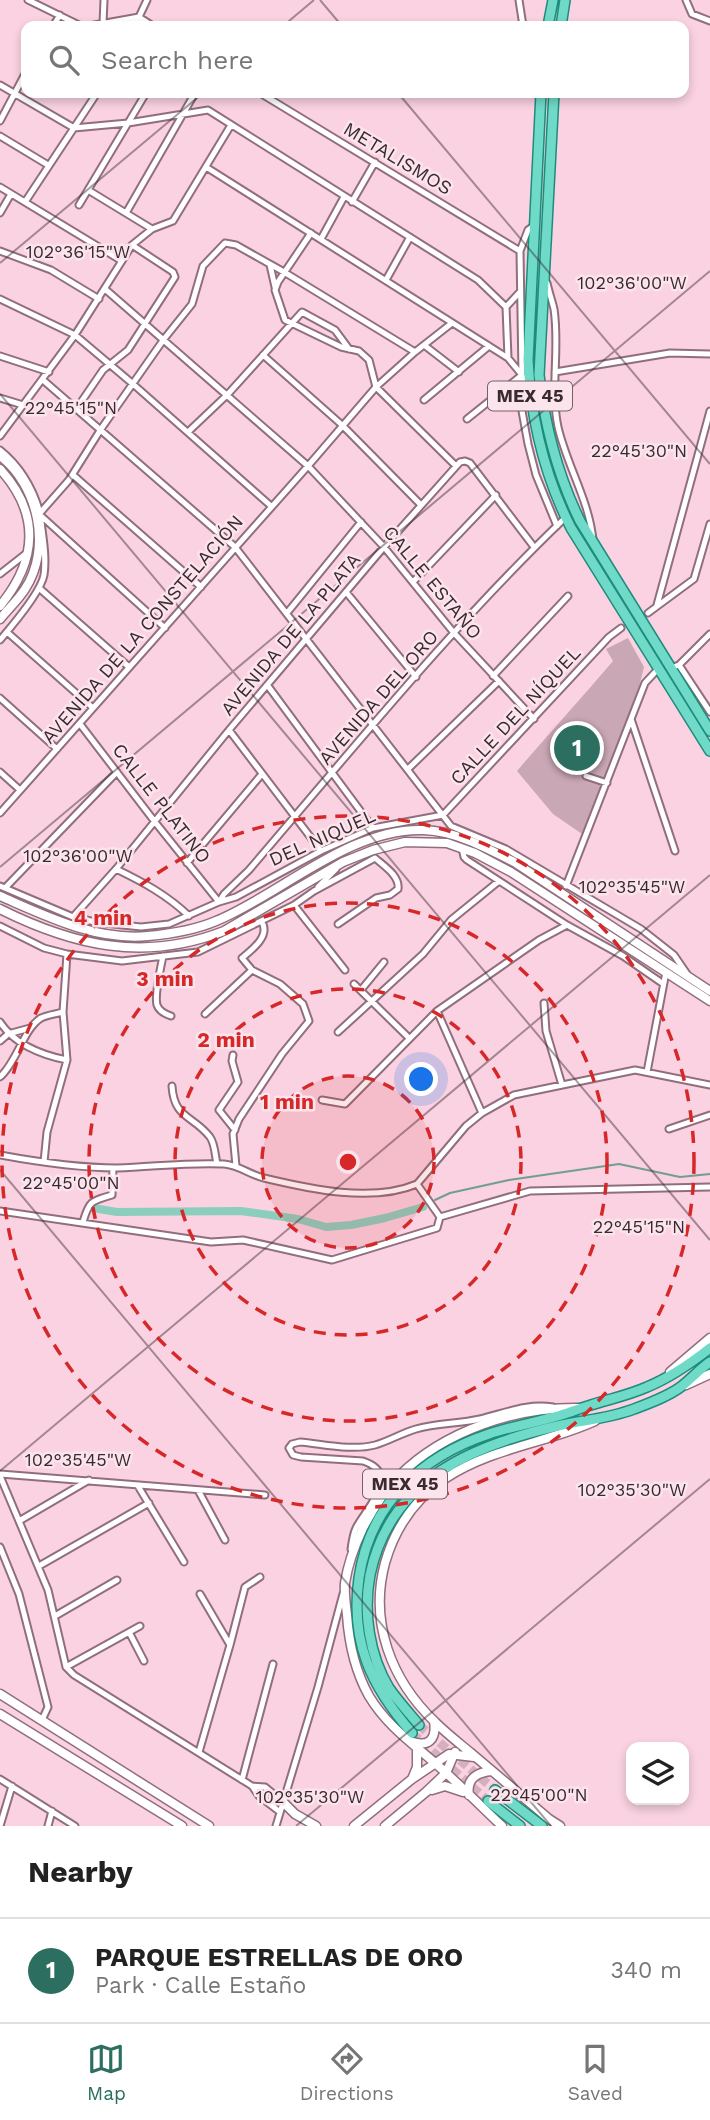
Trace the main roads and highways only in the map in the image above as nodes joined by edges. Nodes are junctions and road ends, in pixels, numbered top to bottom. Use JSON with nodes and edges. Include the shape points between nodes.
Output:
{"nodes":[{"id":1,"x":553,"y":0,"type":"edge"},
{"id":2,"x":565,"y":0,"type":"edge"},
{"id":3,"x":549,"y":21,"type":"edge"},
{"id":4,"x":562,"y":21,"type":"edge"},
{"id":5,"x":539,"y":98,"type":"edge"},
{"id":6,"x":554,"y":98,"type":"edge"},
{"id":7,"x":710,"y":731,"type":"edge"},
{"id":8,"x":710,"y":751,"type":"edge"},
{"id":9,"x":710,"y":1348,"type":"edge"},
{"id":10,"x":710,"y":1362,"type":"edge"},
{"id":11,"x":495,"y":1790,"type":"tunnel mouth"},
{"id":12,"x":488,"y":1801,"type":"tunnel mouth"},
{"id":13,"x":520,"y":1826,"type":"edge"},
{"id":14,"x":542,"y":1826,"type":"edge"}],
"edges":[{"from":1,"to":3,"type":"main road"},
{"from":2,"to":4,"type":"main road"},
{"from":5,"to":8,"type":"main road","number":"MEX 45","via":[[528,338],[529,390],[538,441],[546,470],[585,553]]},
{"from":6,"to":7,"type":"main road","number":"MEX 45","via":[[539,375],[553,453],[567,494],[594,546],[675,666]]},
{"from":9,"to":10,"type":"main road","number":"MEX 45","via":[[633,1393],[488,1434],[440,1455],[390,1501],[366,1546],[357,1612],[366,1660],[383,1696],[413,1732],[381,1672],[367,1606],[377,1552],[388,1525],[412,1493],[453,1463],[485,1447],[636,1408],[680,1388]]},
{"from":11,"to":14,"type":"main road"},
{"from":12,"to":13,"type":"main road"}]}
